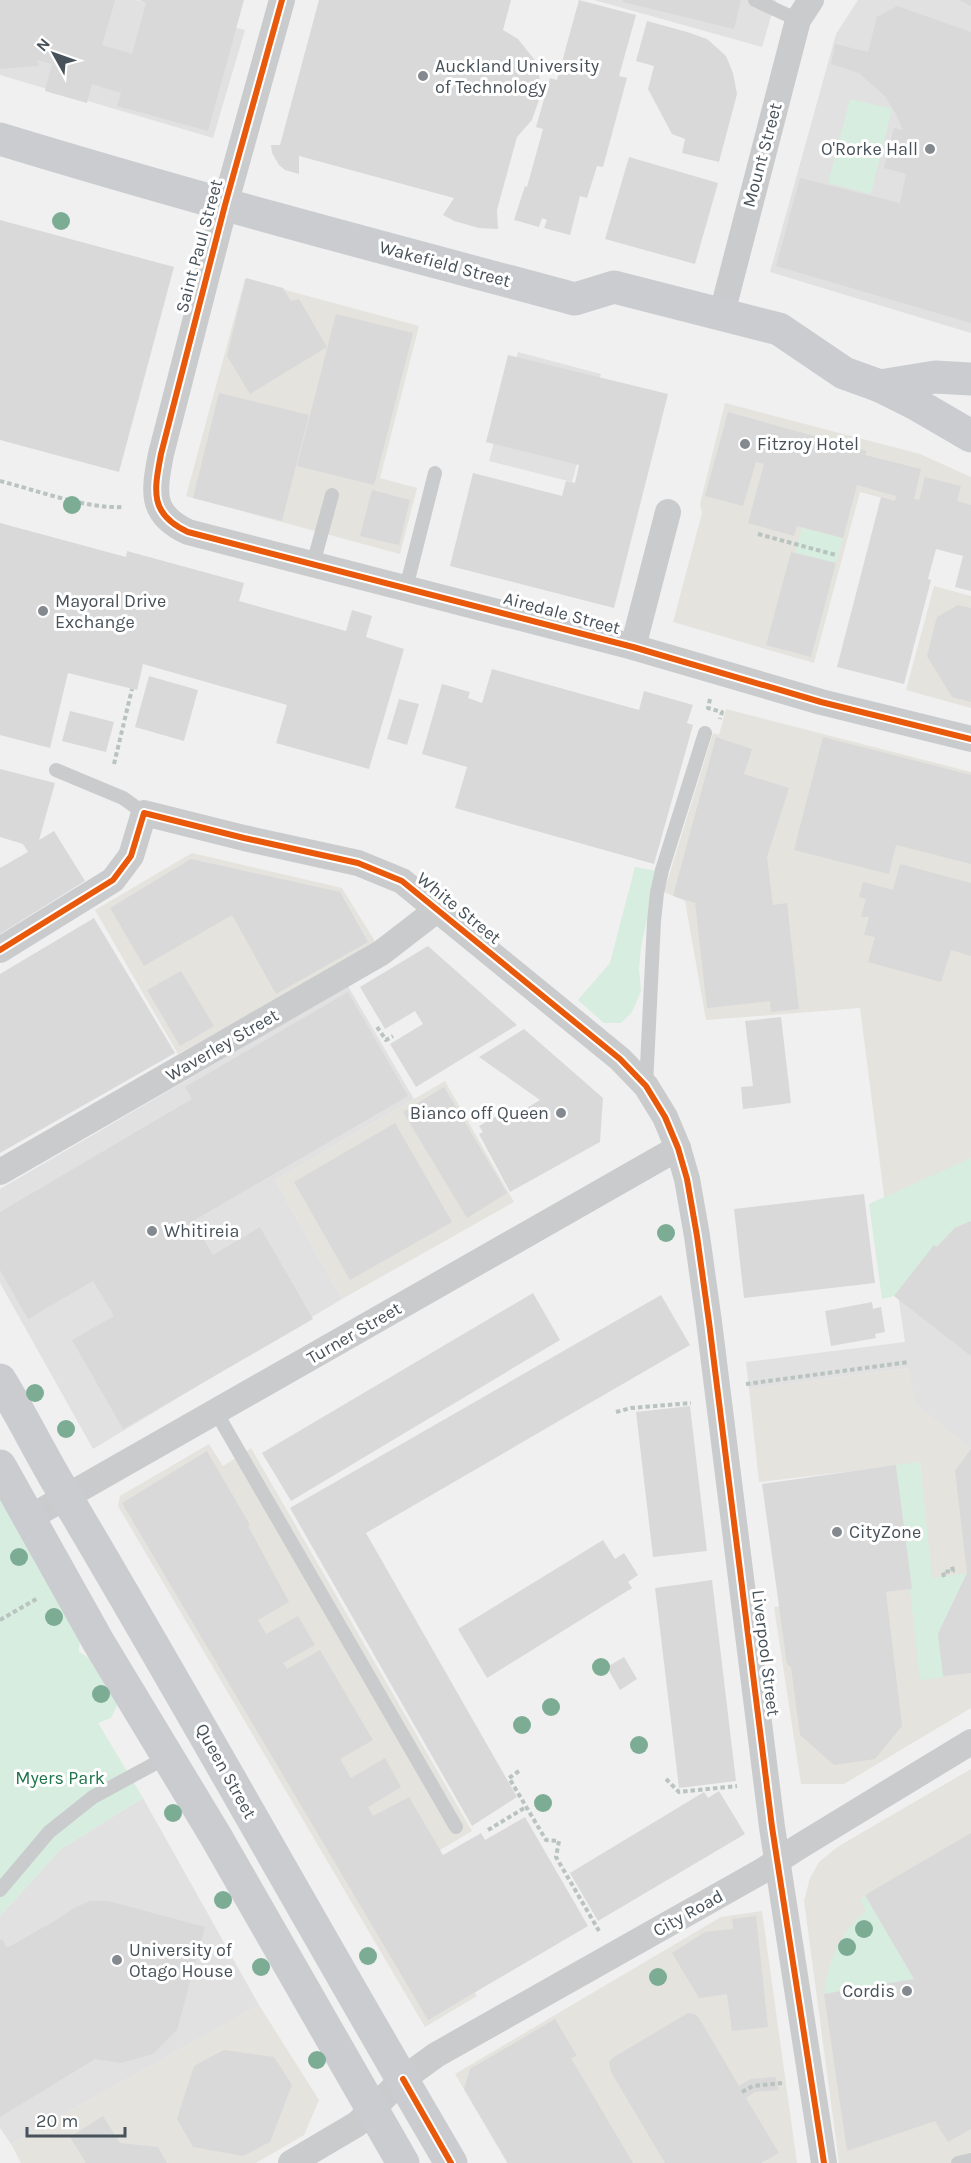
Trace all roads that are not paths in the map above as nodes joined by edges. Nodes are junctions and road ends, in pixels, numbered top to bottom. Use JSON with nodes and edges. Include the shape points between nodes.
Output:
{"nodes":[{"id":1,"x":282,"y":0,"type":"edge"},
{"id":2,"x":755,"y":0,"type":"edge"},
{"id":3,"x":807,"y":5,"type":"edge"},
{"id":4,"x":0,"y":139,"type":"edge"},
{"id":5,"x":225,"y":205,"type":"junction"},
{"id":6,"x":722,"y":313,"type":"junction"},
{"id":7,"x":971,"y":379,"type":"edge"},
{"id":8,"x":880,"y":386,"type":"junction"},
{"id":9,"x":971,"y":436,"type":"edge"},
{"id":10,"x":435,"y":473,"type":"dead end"},
{"id":11,"x":332,"y":495,"type":"dead end"},
{"id":12,"x":157,"y":501,"type":"joint"},
{"id":13,"x":668,"y":512,"type":"dead end"},
{"id":14,"x":313,"y":564,"type":"junction"},
{"id":15,"x":406,"y":588,"type":"junction"},
{"id":16,"x":633,"y":647,"type":"junction"},
{"id":17,"x":705,"y":733,"type":"dead end"},
{"id":18,"x":971,"y":739,"type":"edge"},
{"id":19,"x":56,"y":770,"type":"dead end"},
{"id":20,"x":144,"y":813,"type":"junction"},
{"id":21,"x":438,"y":909,"type":"junction"},
{"id":22,"x":0,"y":950,"type":"edge"},
{"id":23,"x":646,"y":1086,"type":"junction"},
{"id":24,"x":678,"y":1148,"type":"junction"},
{"id":25,"x":0,"y":1172,"type":"edge"},
{"id":26,"x":0,"y":1380,"type":"edge"},
{"id":27,"x":216,"y":1412,"type":"junction"},
{"id":28,"x":0,"y":1466,"type":"edge"},
{"id":29,"x":66,"y":1497,"type":"junction"},
{"id":30,"x":29,"y":1518,"type":"junction"},
{"id":31,"x":971,"y":1743,"type":"edge"},
{"id":32,"x":167,"y":1756,"type":"junction"},
{"id":33,"x":456,"y":1827,"type":"dead end"},
{"id":34,"x":777,"y":1861,"type":"junction"},
{"id":35,"x":0,"y":1890,"type":"edge"},
{"id":36,"x":403,"y":2079,"type":"junction"},
{"id":37,"x":373,"y":2110,"type":"junction"},
{"id":38,"x":971,"y":2160,"type":"edge"},
{"id":39,"x":291,"y":2163,"type":"edge"},
{"id":40,"x":403,"y":2163,"type":"edge"},
{"id":41,"x":450,"y":2163,"type":"edge"},
{"id":42,"x":824,"y":2163,"type":"edge"},
{"id":43,"x":958,"y":2163,"type":"edge"}],
"edges":[{"from":1,"to":5,"type":"street","name":"Saint Paul Street"},
{"from":2,"to":3,"type":"lane"},
{"from":3,"to":6,"type":"street","name":"Mount Street"},
{"from":4,"to":5,"type":"main road","name":"Wakefield Street"},
{"from":5,"to":6,"type":"main road","name":"Wakefield Street","via":[[575,299],[614,287]]},
{"from":5,"to":12,"type":"street","name":"Saint Paul Street","via":[[161,454]]},
{"from":6,"to":8,"type":"main road","name":"Wakefield Street","via":[[779,329],[844,373]]},
{"from":7,"to":8,"type":"main road","name":"Wakefield Street","via":[[935,377]]},
{"from":8,"to":9,"type":"main road","name":"Wakefield Street"},
{"from":10,"to":15,"type":"lane"},
{"from":11,"to":14,"type":"lane"},
{"from":12,"to":14,"type":"street","name":"Airedale Street","via":[[171,523],[188,532]]},
{"from":13,"to":16,"type":"street"},
{"from":14,"to":15,"type":"street","name":"Airedale Street"},
{"from":15,"to":16,"type":"street","name":"Airedale Street"},
{"from":16,"to":18,"type":"street","name":"Airedale Street","via":[[821,702]]},
{"from":17,"to":23,"type":"lane","via":[[657,893]]},
{"from":19,"to":20,"type":"lane","via":[[123,798]]},
{"from":20,"to":21,"type":"street","name":"White Street","via":[[367,866],[402,881]]},
{"from":20,"to":22,"type":"street","via":[[131,856],[113,880]]},
{"from":21,"to":23,"type":"street","name":"White Street","via":[[601,1042]]},
{"from":21,"to":25,"type":"street","name":"Waverley Street","via":[[381,953]]},
{"from":23,"to":24,"type":"street","name":"White Street"},
{"from":24,"to":27,"type":"street","name":"Turner Street"},
{"from":24,"to":34,"type":"street","name":"Liverpool Street","via":[[687,1179],[710,1322]]},
{"from":26,"to":29,"type":"main road","name":"Queen Street"},
{"from":27,"to":29,"type":"street","name":"Turner Street"},
{"from":27,"to":33,"type":"lane"},
{"from":28,"to":30,"type":"main road"},
{"from":29,"to":30,"type":"street","name":"Turner Street"},
{"from":29,"to":36,"type":"main road","name":"Queen Street"},
{"from":30,"to":32,"type":"main road"},
{"from":31,"to":34,"type":"street","name":"City Road"},
{"from":32,"to":35,"type":"lane","via":[[93,1797],[49,1832]]},
{"from":32,"to":37,"type":"main road"},
{"from":34,"to":36,"type":"street","name":"City Road","via":[[436,2055]]},
{"from":34,"to":42,"type":"street","name":"Liverpool Street"},
{"from":36,"to":37,"type":"street","name":"City Road"},
{"from":36,"to":41,"type":"main road","name":"Queen Street"},
{"from":37,"to":39,"type":"street","name":"City Road","via":[[357,2124]]},
{"from":37,"to":40,"type":"main road"},
{"from":38,"to":43,"type":"lane"}]}
